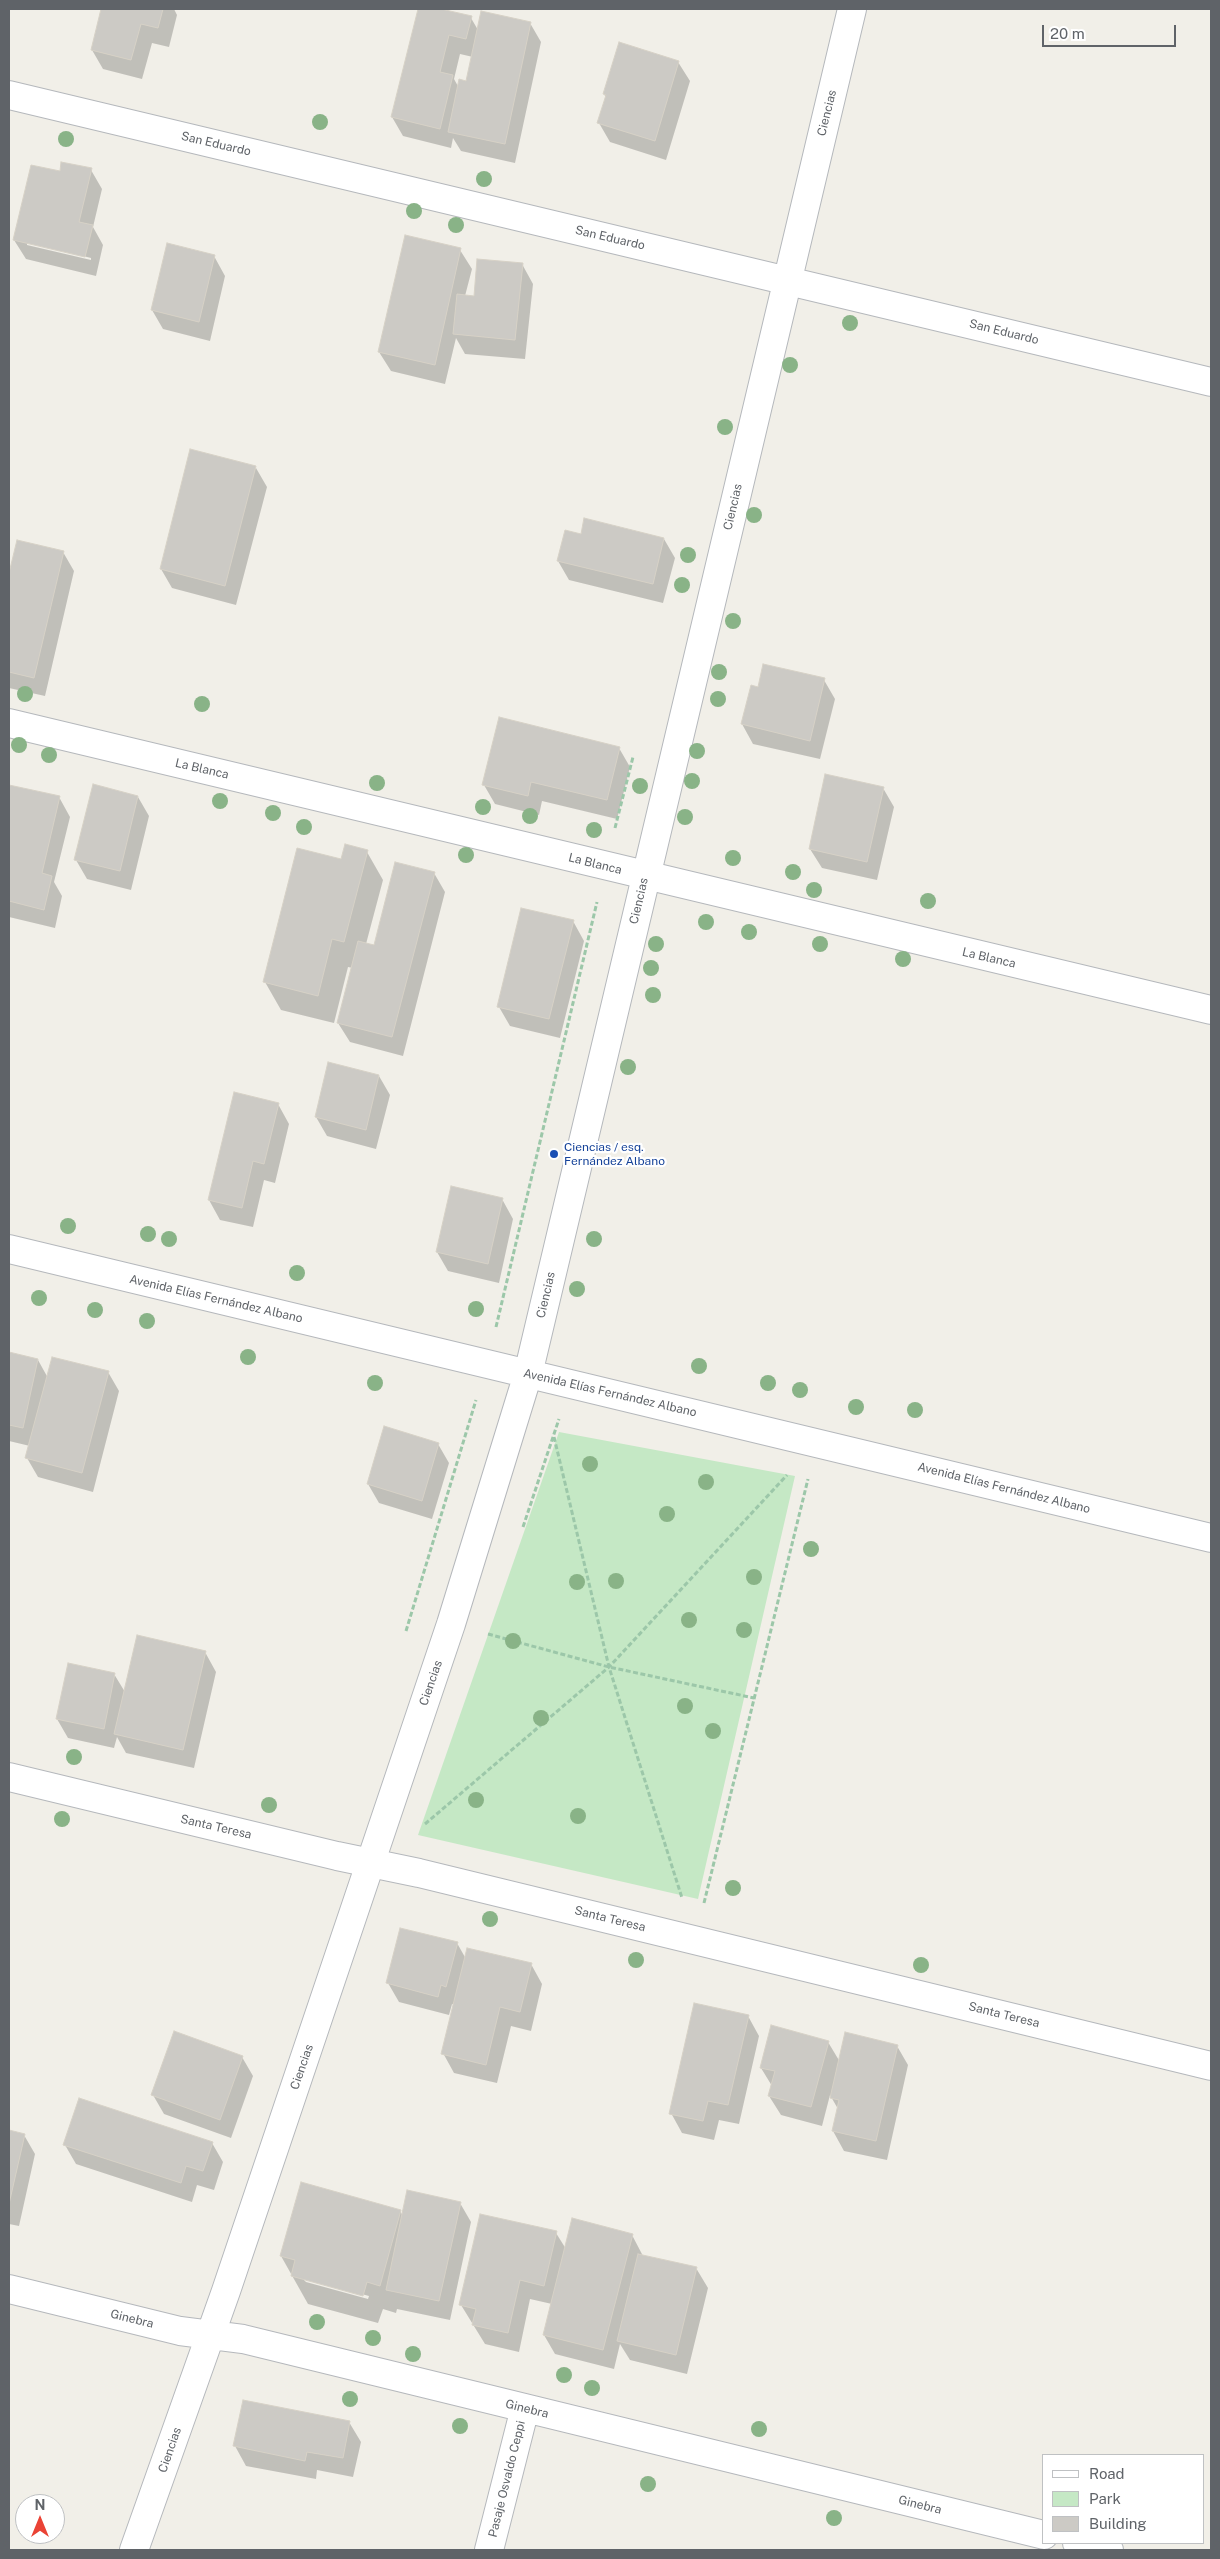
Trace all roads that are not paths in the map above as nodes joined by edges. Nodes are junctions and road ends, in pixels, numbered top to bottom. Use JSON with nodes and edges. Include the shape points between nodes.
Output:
{"nodes":[{"id":1,"x":852,"y":9,"type":"edge"},
{"id":2,"x":9,"y":95,"type":"edge"},
{"id":3,"x":787,"y":280,"type":"junction"},
{"id":4,"x":1211,"y":382,"type":"edge"},
{"id":5,"x":9,"y":723,"type":"edge"},
{"id":6,"x":645,"y":876,"type":"junction"},
{"id":7,"x":1211,"y":1010,"type":"edge"},
{"id":8,"x":9,"y":1249,"type":"edge"},
{"id":9,"x":528,"y":1374,"type":"junction"},
{"id":10,"x":1211,"y":1538,"type":"edge"},
{"id":11,"x":9,"y":1777,"type":"edge"},
{"id":12,"x":371,"y":1862,"type":"junction"},
{"id":13,"x":1211,"y":2066,"type":"edge"},
{"id":14,"x":9,"y":2289,"type":"edge"},
{"id":15,"x":210,"y":2334,"type":"junction"},
{"id":16,"x":525,"y":2408,"type":"junction"},
{"id":17,"x":1031,"y":2539,"type":"edge"},
{"id":18,"x":1082,"y":2544,"type":"edge"},
{"id":19,"x":134,"y":2550,"type":"edge"},
{"id":20,"x":489,"y":2550,"type":"edge"},
{"id":21,"x":1110,"y":2550,"type":"edge"}],
"edges":[{"from":1,"to":3,"type":"street","name":"Ciencias"},
{"from":2,"to":3,"type":"street","name":"San Eduardo"},
{"from":3,"to":4,"type":"street","name":"San Eduardo"},
{"from":3,"to":6,"type":"street","name":"Ciencias"},
{"from":5,"to":6,"type":"street","name":"La Blanca"},
{"from":6,"to":7,"type":"street","name":"La Blanca"},
{"from":6,"to":9,"type":"street","name":"Ciencias"},
{"from":8,"to":9,"type":"street","name":"Avenida Elías Fernández Albano"},
{"from":9,"to":10,"type":"street","name":"Avenida Elías Fernández Albano"},
{"from":9,"to":12,"type":"street","name":"Ciencias","via":[[451,1624]]},
{"from":11,"to":12,"type":"street","name":"Santa Teresa"},
{"from":12,"to":13,"type":"street","name":"Santa Teresa"},
{"from":12,"to":15,"type":"street","name":"Ciencias"},
{"from":14,"to":15,"type":"street","name":"Ginebra","via":[[180,2331]]},
{"from":15,"to":16,"type":"street","name":"Ginebra","via":[[243,2339]]},
{"from":15,"to":19,"type":"street","name":"Ciencias"},
{"from":16,"to":17,"type":"street","name":"Ginebra"},
{"from":16,"to":20,"type":"street","name":"Pasaje Osvaldo Ceppi"},
{"from":18,"to":21,"type":"street"}]}
